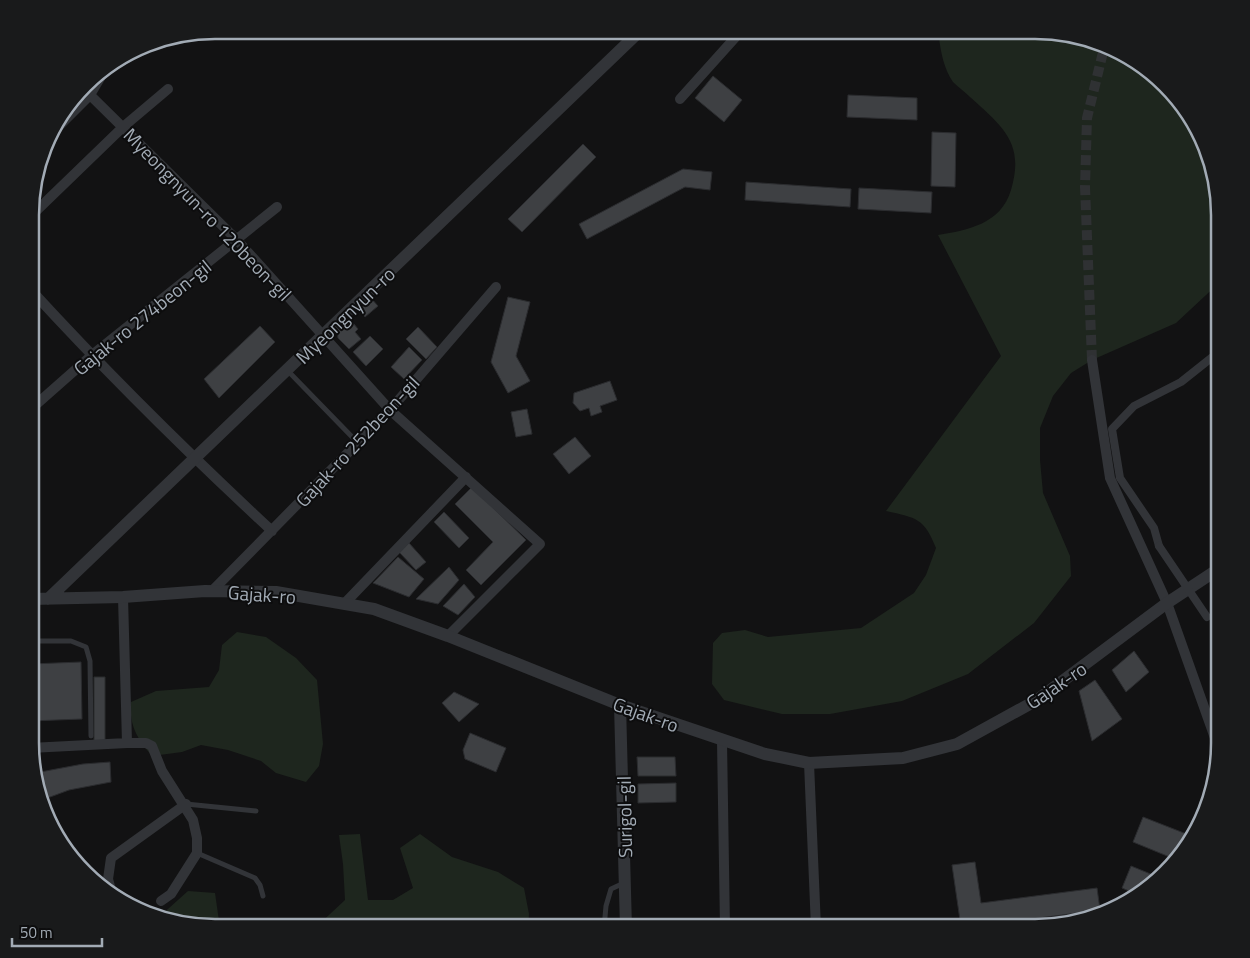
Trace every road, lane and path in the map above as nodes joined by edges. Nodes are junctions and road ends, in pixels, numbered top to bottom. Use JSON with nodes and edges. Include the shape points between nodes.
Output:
{"nodes":[{"id":1,"x":632,"y":39,"type":"edge"},
{"id":2,"x":734,"y":39,"type":"edge"},
{"id":3,"x":96,"y":84,"type":"edge"},
{"id":4,"x":168,"y":89,"type":"dead end"},
{"id":5,"x":90,"y":95,"type":"junction"},
{"id":6,"x":680,"y":99,"type":"dead end"},
{"id":7,"x":68,"y":117,"type":"edge"},
{"id":8,"x":123,"y":127,"type":"junction"},
{"id":9,"x":277,"y":207,"type":"dead end"},
{"id":10,"x":39,"y":208,"type":"edge"},
{"id":11,"x":237,"y":240,"type":"junction"},
{"id":12,"x":496,"y":286,"type":"dead end"},
{"id":13,"x":39,"y":299,"type":"edge"},
{"id":14,"x":324,"y":335,"type":"junction"},
{"id":15,"x":91,"y":356,"type":"junction"},
{"id":16,"x":1211,"y":358,"type":"edge"},
{"id":17,"x":1092,"y":360,"type":"tunnel mouth"},
{"id":18,"x":287,"y":370,"type":"junction"},
{"id":19,"x":39,"y":402,"type":"edge"},
{"id":20,"x":390,"y":410,"type":"junction"},
{"id":21,"x":358,"y":443,"type":"junction"},
{"id":22,"x":194,"y":459,"type":"junction"},
{"id":23,"x":466,"y":477,"type":"junction"},
{"id":24,"x":272,"y":531,"type":"junction"},
{"id":25,"x":1211,"y":574,"type":"edge"},
{"id":26,"x":212,"y":591,"type":"junction"},
{"id":27,"x":123,"y":598,"type":"junction"},
{"id":28,"x":39,"y":599,"type":"edge"},
{"id":29,"x":48,"y":599,"type":"junction"},
{"id":30,"x":1167,"y":603,"type":"junction"},
{"id":31,"x":344,"y":604,"type":"junction"},
{"id":32,"x":1207,"y":617,"type":"dead end"},
{"id":33,"x":448,"y":636,"type":"junction"},
{"id":34,"x":39,"y":641,"type":"edge"},
{"id":35,"x":620,"y":706,"type":"junction"},
{"id":36,"x":1211,"y":727,"type":"edge"},
{"id":37,"x":91,"y":736,"type":"dead end"},
{"id":38,"x":722,"y":741,"type":"junction"},
{"id":39,"x":127,"y":743,"type":"junction"},
{"id":40,"x":39,"y":748,"type":"edge"},
{"id":41,"x":809,"y":762,"type":"junction"},
{"id":42,"x":186,"y":804,"type":"junction"},
{"id":43,"x":256,"y":811,"type":"dead end"},
{"id":44,"x":197,"y":853,"type":"junction"},
{"id":45,"x":625,"y":883,"type":"junction"},
{"id":46,"x":109,"y":884,"type":"edge"},
{"id":47,"x":263,"y":896,"type":"dead end"},
{"id":48,"x":160,"y":901,"type":"dead end"},
{"id":49,"x":605,"y":919,"type":"edge"},
{"id":50,"x":626,"y":919,"type":"edge"},
{"id":51,"x":725,"y":919,"type":"edge"},
{"id":52,"x":816,"y":919,"type":"edge"}],
"edges":[{"from":1,"to":14,"type":"street","name":"Myeongnyun-ro"},
{"from":2,"to":6,"type":"street"},
{"from":3,"to":5,"type":"street"},
{"from":4,"to":8,"type":"street"},
{"from":5,"to":7,"type":"street"},
{"from":5,"to":8,"type":"street","name":"Myeongnyun-ro 120beon-gil"},
{"from":8,"to":10,"type":"street"},
{"from":8,"to":11,"type":"street","name":"Myeongnyun-ro 120beon-gil"},
{"from":9,"to":11,"type":"street","name":"Gajak-ro 274beon-gil"},
{"from":11,"to":14,"type":"street","name":"Myeongnyun-ro 120beon-gil"},
{"from":11,"to":15,"type":"street","name":"Gajak-ro 274beon-gil"},
{"from":12,"to":20,"type":"street","name":"Gajak-ro 252beon-gil"},
{"from":13,"to":15,"type":"street"},
{"from":14,"to":18,"type":"street","name":"Myeongnyun-ro"},
{"from":14,"to":20,"type":"street","name":"Myeongnyun-ro 120beon-gil"},
{"from":15,"to":19,"type":"street","name":"Gajak-ro 274beon-gil"},
{"from":15,"to":22,"type":"street"},
{"from":16,"to":32,"type":"street","bridge":true,"via":[[1181,382],[1134,406],[1112,429],[1120,478],[1154,528],[1159,546]]},
{"from":17,"to":30,"type":"street","via":[[1110,478]]},
{"from":18,"to":21,"type":"lane"},
{"from":18,"to":22,"type":"street","name":"Myeongnyun-ro"},
{"from":20,"to":21,"type":"street","name":"Gajak-ro 252beon-gil"},
{"from":20,"to":23,"type":"street","name":"Myeongnyun-ro 120beon-gil"},
{"from":21,"to":24,"type":"street","name":"Gajak-ro 252beon-gil"},
{"from":22,"to":24,"type":"street"},
{"from":22,"to":29,"type":"street","name":"Myeongnyun-ro"},
{"from":23,"to":31,"type":"street"},
{"from":23,"to":33,"type":"street","name":"Myeongnyun-ro 120beon-gil","via":[[540,544]]},
{"from":24,"to":26,"type":"street","name":"Gajak-ro 252beon-gil"},
{"from":25,"to":30,"type":"street","name":"Gajak-ro"},
{"from":26,"to":27,"type":"street","name":"Gajak-ro"},
{"from":26,"to":31,"type":"street","name":"Gajak-ro","via":[[276,592]]},
{"from":27,"to":29,"type":"street","name":"Gajak-ro"},
{"from":27,"to":39,"type":"street"},
{"from":28,"to":29,"type":"street","name":"Gajak-ro"},
{"from":30,"to":36,"type":"street"},
{"from":30,"to":41,"type":"street","name":"Gajak-ro","via":[[1037,700],[957,744],[902,758]]},
{"from":31,"to":33,"type":"street","name":"Gajak-ro","via":[[374,609]]},
{"from":33,"to":35,"type":"street","name":"Gajak-ro"},
{"from":34,"to":37,"type":"lane","via":[[71,641],[86,647],[90,661]]},
{"from":35,"to":38,"type":"street","name":"Gajak-ro"},
{"from":35,"to":45,"type":"street","name":"Surigol-gil"},
{"from":38,"to":41,"type":"street","name":"Gajak-ro","via":[[765,754]]},
{"from":38,"to":51,"type":"street"},
{"from":39,"to":40,"type":"street"},
{"from":39,"to":42,"type":"street","via":[[152,746],[162,770]]},
{"from":41,"to":52,"type":"street"},
{"from":42,"to":43,"type":"lane"},
{"from":42,"to":44,"type":"street","via":[[193,820]]},
{"from":42,"to":46,"type":"street","via":[[111,858]]},
{"from":44,"to":47,"type":"lane","via":[[255,878]]},
{"from":44,"to":48,"type":"street","via":[[171,894]]},
{"from":45,"to":49,"type":"lane","via":[[611,888]]},
{"from":45,"to":50,"type":"street","name":"Surigol-gil"}]}
